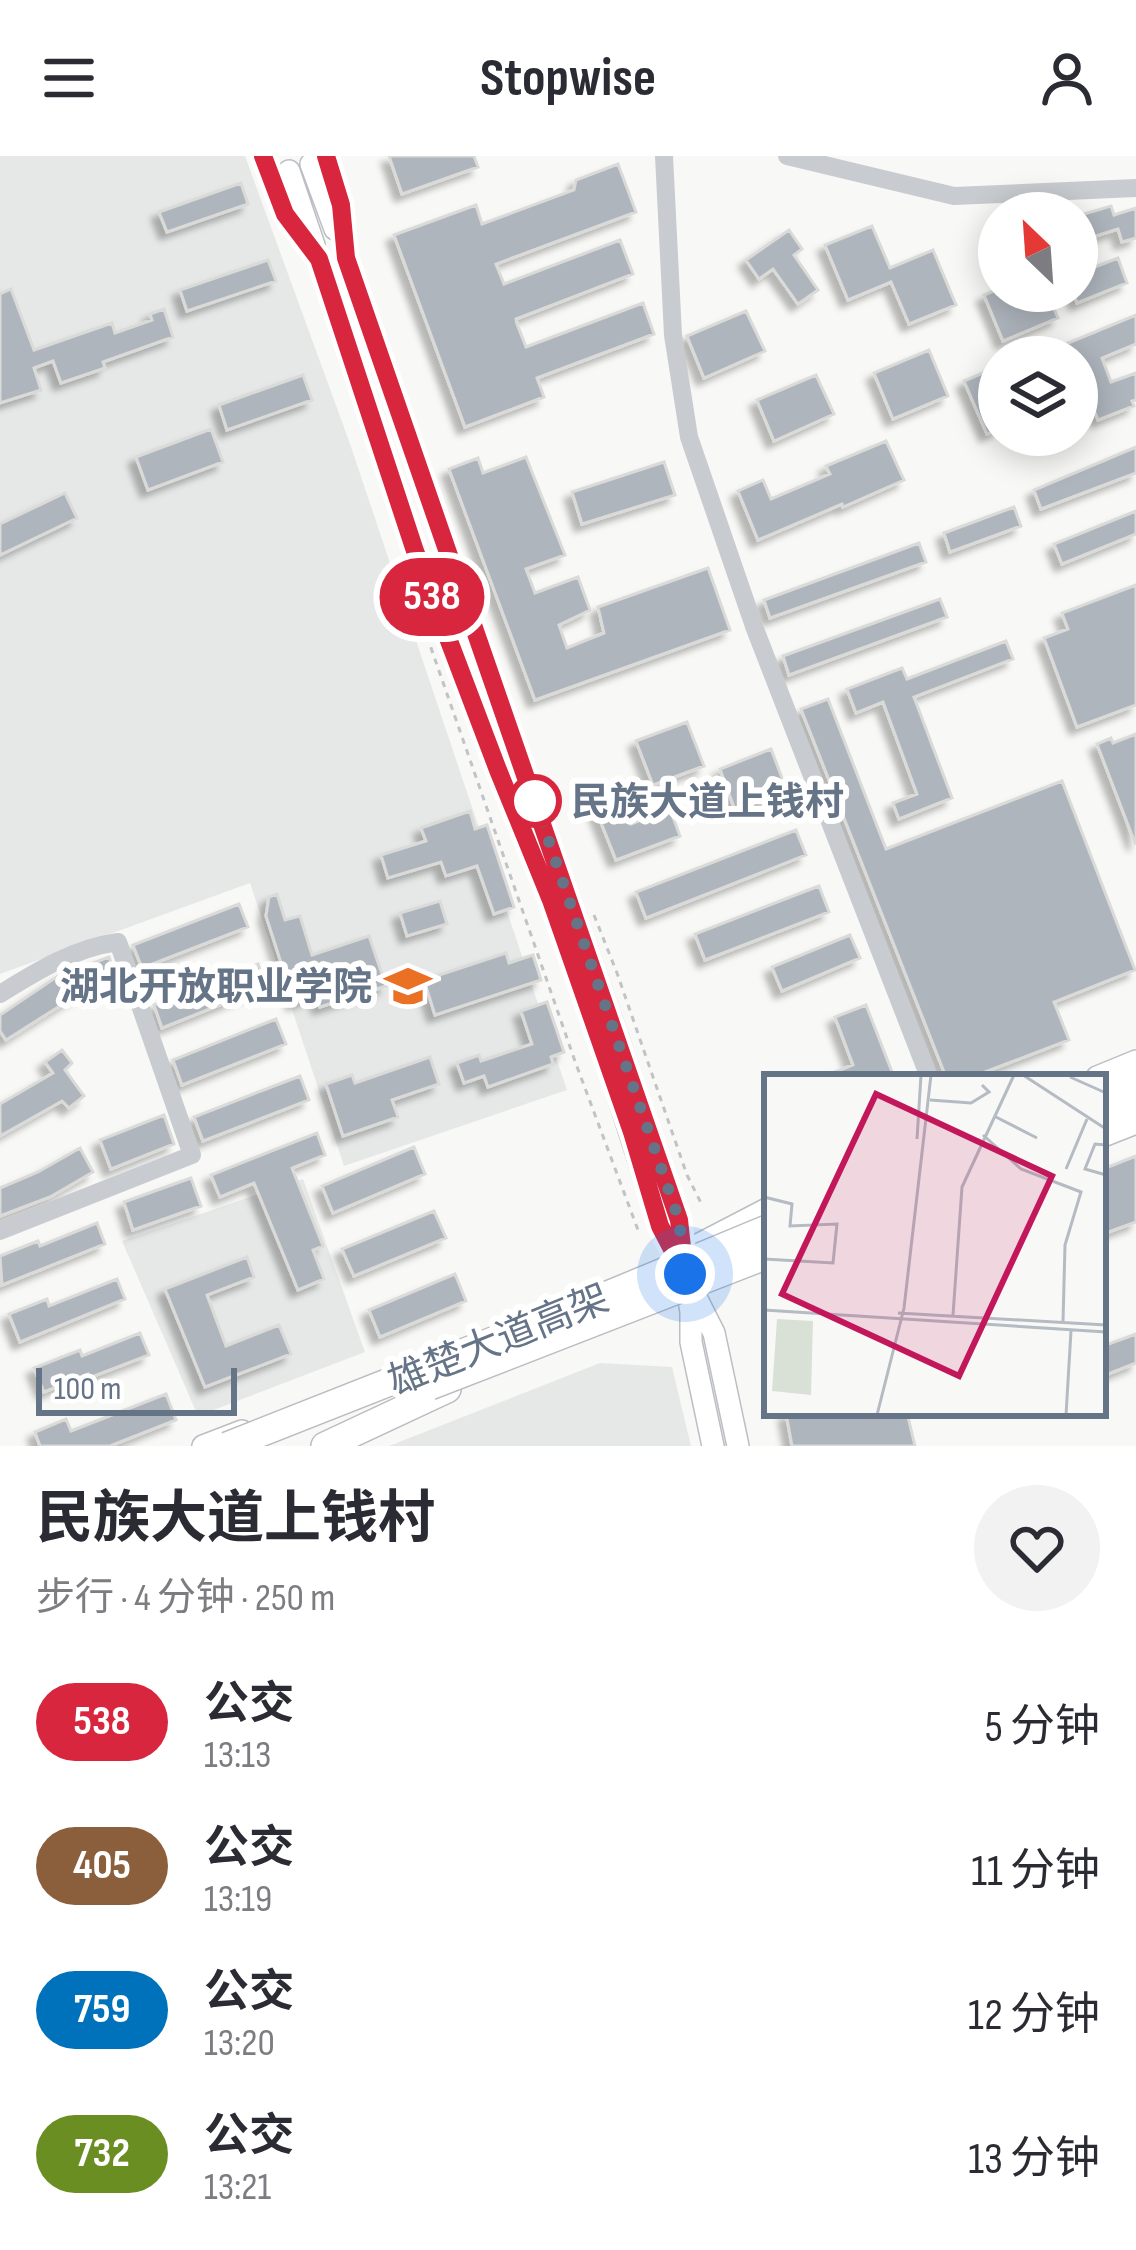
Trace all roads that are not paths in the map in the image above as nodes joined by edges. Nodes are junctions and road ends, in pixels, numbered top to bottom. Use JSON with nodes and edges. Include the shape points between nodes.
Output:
{"nodes":[{"id":1,"x":263,"y":156,"type":"edge"},
{"id":2,"x":664,"y":156,"type":"edge"},
{"id":3,"x":787,"y":156,"type":"edge"},
{"id":4,"x":309,"y":164,"type":"edge"},
{"id":5,"x":1136,"y":188,"type":"edge"},
{"id":6,"x":319,"y":259,"type":"junction"},
{"id":7,"x":0,"y":994,"type":"edge"},
{"id":8,"x":1136,"y":1061,"type":"edge"},
{"id":9,"x":927,"y":1074,"type":"edge"},
{"id":10,"x":1104,"y":1074,"type":"edge"},
{"id":11,"x":1136,"y":1083,"type":"edge"},
{"id":12,"x":1136,"y":1093,"type":"edge"},
{"id":13,"x":1106,"y":1095,"type":"edge"},
{"id":14,"x":1106,"y":1105,"type":"edge"},
{"id":15,"x":1136,"y":1108,"type":"edge"},
{"id":16,"x":1106,"y":1119,"type":"edge"},
{"id":17,"x":1136,"y":1123,"type":"edge"},
{"id":18,"x":1106,"y":1135,"type":"edge"},
{"id":19,"x":764,"y":1211,"type":"edge"},
{"id":20,"x":764,"y":1230,"type":"edge"},
{"id":21,"x":0,"y":1231,"type":"edge"},
{"id":22,"x":764,"y":1242,"type":"edge"},
{"id":23,"x":764,"y":1256,"type":"edge"},
{"id":24,"x":764,"y":1269,"type":"edge"},
{"id":25,"x":685,"y":1273,"type":"junction"},
{"id":26,"x":447,"y":1389,"type":"junction"},
{"id":27,"x":203,"y":1446,"type":"edge"},
{"id":28,"x":227,"y":1446,"type":"edge"},
{"id":29,"x":250,"y":1446,"type":"edge"},
{"id":30,"x":275,"y":1446,"type":"edge"},
{"id":31,"x":303,"y":1446,"type":"edge"},
{"id":32,"x":326,"y":1446,"type":"edge"},
{"id":33,"x":713,"y":1446,"type":"edge"},
{"id":34,"x":738,"y":1446,"type":"edge"}],
"edges":[{"from":1,"to":6,"type":"main road","via":[[285,214]]},
{"from":2,"to":9,"type":"street","via":[[673,335],[689,436]]},
{"from":3,"to":5,"type":"street","via":[[954,196]]},
{"from":4,"to":6,"type":"main road"},
{"from":4,"to":25,"type":"main road","via":[[341,205],[346,258],[679,1220]]},
{"from":6,"to":25,"type":"main road","via":[[415,551],[551,900],[660,1226]]},
{"from":7,"to":21,"type":"street","via":[[50,963],[118,942],[192,1155]]},
{"from":8,"to":10,"type":"main road"},
{"from":11,"to":13,"type":"highway"},
{"from":12,"to":14,"type":"street"},
{"from":15,"to":16,"type":"highway"},
{"from":17,"to":18,"type":"main road"},
{"from":19,"to":25,"type":"main road"},
{"from":20,"to":28,"type":"highway","name":"雄楚大道高架","bridge":true},
{"from":22,"to":25,"type":"street"},
{"from":23,"to":30,"type":"highway","name":"雄楚大道高架","bridge":true},
{"from":24,"to":25,"type":"main road"},
{"from":25,"to":26,"type":"main road"},
{"from":25,"to":27,"type":"main road"},
{"from":25,"to":29,"type":"street"},
{"from":25,"to":33,"type":"main road"},
{"from":25,"to":34,"type":"main road","via":[[714,1333]]},
{"from":26,"to":31,"type":"main road"},
{"from":26,"to":32,"type":"highway"}]}
